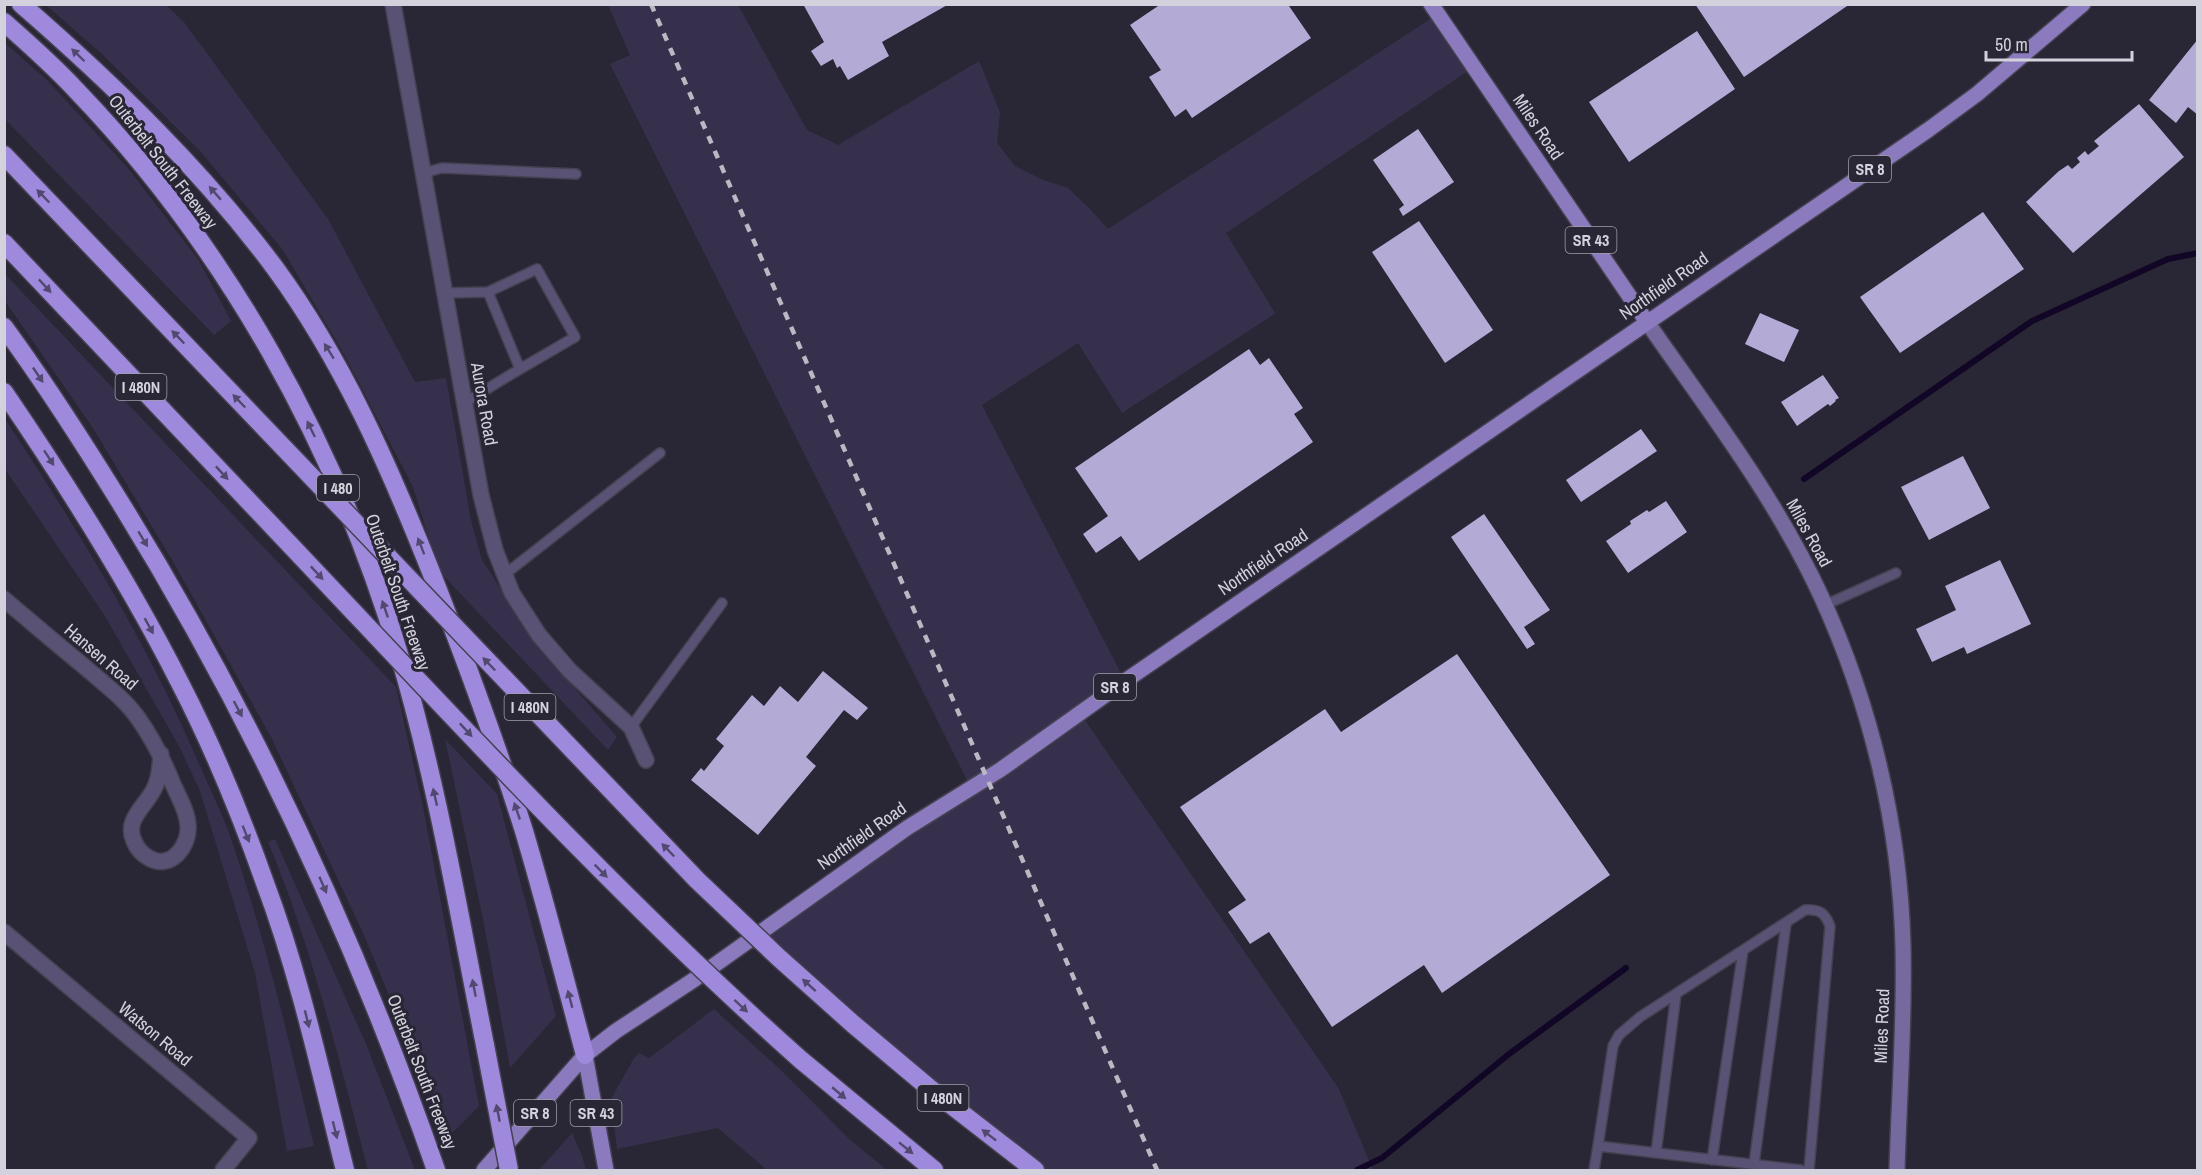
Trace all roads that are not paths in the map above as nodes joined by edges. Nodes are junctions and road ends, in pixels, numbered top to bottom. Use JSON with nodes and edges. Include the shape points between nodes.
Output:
{"nodes":[{"id":1,"x":21,"y":4,"type":"edge"},
{"id":2,"x":393,"y":4,"type":"edge"},
{"id":3,"x":1431,"y":4,"type":"edge"},
{"id":4,"x":2083,"y":4,"type":"edge"},
{"id":5,"x":4,"y":22,"type":"edge"},
{"id":6,"x":4,"y":155,"type":"edge"},
{"id":7,"x":423,"y":173,"type":"junction"},
{"id":8,"x":576,"y":174,"type":"dead end"},
{"id":9,"x":4,"y":243,"type":"edge"},
{"id":10,"x":488,"y":292,"type":"junction"},
{"id":11,"x":444,"y":293,"type":"junction"},
{"id":12,"x":1647,"y":322,"type":"junction"},
{"id":13,"x":4,"y":327,"type":"edge"},
{"id":14,"x":520,"y":369,"type":"junction"},
{"id":15,"x":4,"y":392,"type":"edge"},
{"id":16,"x":464,"y":403,"type":"junction"},
{"id":17,"x":660,"y":453,"type":"dead end"},
{"id":18,"x":1896,"y":573,"type":"dead end"},
{"id":19,"x":504,"y":575,"type":"junction"},
{"id":20,"x":4,"y":600,"type":"edge"},
{"id":21,"x":722,"y":603,"type":"dead end"},
{"id":22,"x":1825,"y":606,"type":"junction"},
{"id":23,"x":631,"y":727,"type":"junction"},
{"id":24,"x":161,"y":754,"type":"junction"},
{"id":25,"x":646,"y":760,"type":"dead end"},
{"id":26,"x":1786,"y":924,"type":"junction"},
{"id":27,"x":4,"y":932,"type":"edge"},
{"id":28,"x":1743,"y":951,"type":"junction"},
{"id":29,"x":1676,"y":994,"type":"junction"},
{"id":30,"x":585,"y":1055,"type":"junction"},
{"id":31,"x":1598,"y":1146,"type":"junction"},
{"id":32,"x":1656,"y":1153,"type":"junction"},
{"id":33,"x":1712,"y":1160,"type":"junction"},
{"id":34,"x":1754,"y":1164,"type":"junction"},
{"id":35,"x":223,"y":1170,"type":"edge"},
{"id":36,"x":345,"y":1170,"type":"edge"},
{"id":37,"x":436,"y":1170,"type":"edge"},
{"id":38,"x":484,"y":1170,"type":"edge"},
{"id":39,"x":509,"y":1170,"type":"edge"},
{"id":40,"x":606,"y":1170,"type":"edge"},
{"id":41,"x":934,"y":1170,"type":"edge"},
{"id":42,"x":1035,"y":1170,"type":"edge"},
{"id":43,"x":1594,"y":1170,"type":"edge"},
{"id":44,"x":1801,"y":1170,"type":"edge"},
{"id":45,"x":1809,"y":1170,"type":"edge"},
{"id":46,"x":1897,"y":1170,"type":"edge"}],
"edges":[{"from":30,"to":1,"type":"highway","one_way":true,"via":[[524,831],[453,630],[374,438],[337,366],[275,270],[218,196],[152,125]]},
{"from":2,"to":7,"type":"street","name":"Aurora Road"},
{"from":3,"to":12,"type":"main road","name":"Miles Road","number":"SR 43"},
{"from":4,"to":12,"type":"main road","name":"Northfield Road","number":"SR 8","via":[[1977,94]]},
{"from":39,"to":5,"type":"highway","name":"Outerbelt South Freeway","number":"I 480","one_way":true,"bridge":true,"via":[[440,815],[413,705],[385,609],[330,469],[264,341],[178,211],[82,96]]},
{"from":42,"to":6,"type":"highway","number":"I 480N","one_way":true,"bridge":true,"via":[[853,1024],[681,864]]},
{"from":7,"to":8,"type":"lane","via":[[442,168]]},
{"from":7,"to":11,"type":"street","name":"Aurora Road"},
{"from":9,"to":41,"type":"highway","number":"I 480N","one_way":true,"bridge":true,"via":[[596,866],[801,1060]]},
{"from":10,"to":11,"type":"lane"},
{"from":10,"to":14,"type":"lane"},
{"from":10,"to":14,"type":"lane","via":[[537,269],[575,337]]},
{"from":11,"to":16,"type":"street","name":"Aurora Road"},
{"from":12,"to":22,"type":"main road","name":"Miles Road","via":[[1772,505]]},
{"from":12,"to":30,"type":"main road","name":"Northfield Road","number":"SR 8","via":[[1000,770],[907,828]]},
{"from":13,"to":37,"type":"highway","name":"Outerbelt South Freeway","one_way":true,"via":[[74,429],[157,563],[259,750],[321,878],[381,1021]]},
{"from":14,"to":16,"type":"lane"},
{"from":15,"to":36,"type":"highway","one_way":true,"via":[[118,571],[180,683],[224,779],[266,883],[297,980]]},
{"from":16,"to":19,"type":"street","name":"Aurora Road","via":[[481,495]]},
{"from":17,"to":19,"type":"lane"},
{"from":18,"to":22,"type":"lane"},
{"from":19,"to":23,"type":"street","name":"Aurora Road","via":[[539,635]]},
{"from":20,"to":24,"type":"street","name":"Hansen Road","via":[[119,696]]},
{"from":21,"to":23,"type":"lane"},
{"from":22,"to":46,"type":"main road","name":"Miles Road","via":[[1849,664],[1871,735],[1897,868],[1903,975]]},
{"from":23,"to":25,"type":"street","name":"Aurora Road"},
{"from":24,"to":24,"type":"street","name":"Hansen Road","via":[[187,817],[189,835],[184,848],[161,862],[138,850],[131,827],[155,788]]},
{"from":26,"to":28,"type":"lane"},
{"from":26,"to":34,"type":"lane"},
{"from":26,"to":45,"type":"lane","via":[[1806,910],[1817,909],[1825,914],[1830,926]]},
{"from":27,"to":35,"type":"street","name":"Watson Road","via":[[249,1138]]},
{"from":28,"to":29,"type":"lane"},
{"from":28,"to":33,"type":"lane"},
{"from":29,"to":31,"type":"lane","via":[[1640,1017],[1619,1035],[1613,1046]]},
{"from":29,"to":32,"type":"lane"},
{"from":30,"to":38,"type":"main road","name":"Northfield Road","number":"SR 8"},
{"from":30,"to":40,"type":"main road","number":"SR 43"},
{"from":31,"to":32,"type":"lane"},
{"from":31,"to":43,"type":"lane"},
{"from":32,"to":33,"type":"lane"},
{"from":33,"to":34,"type":"lane"},
{"from":34,"to":44,"type":"lane"}]}
